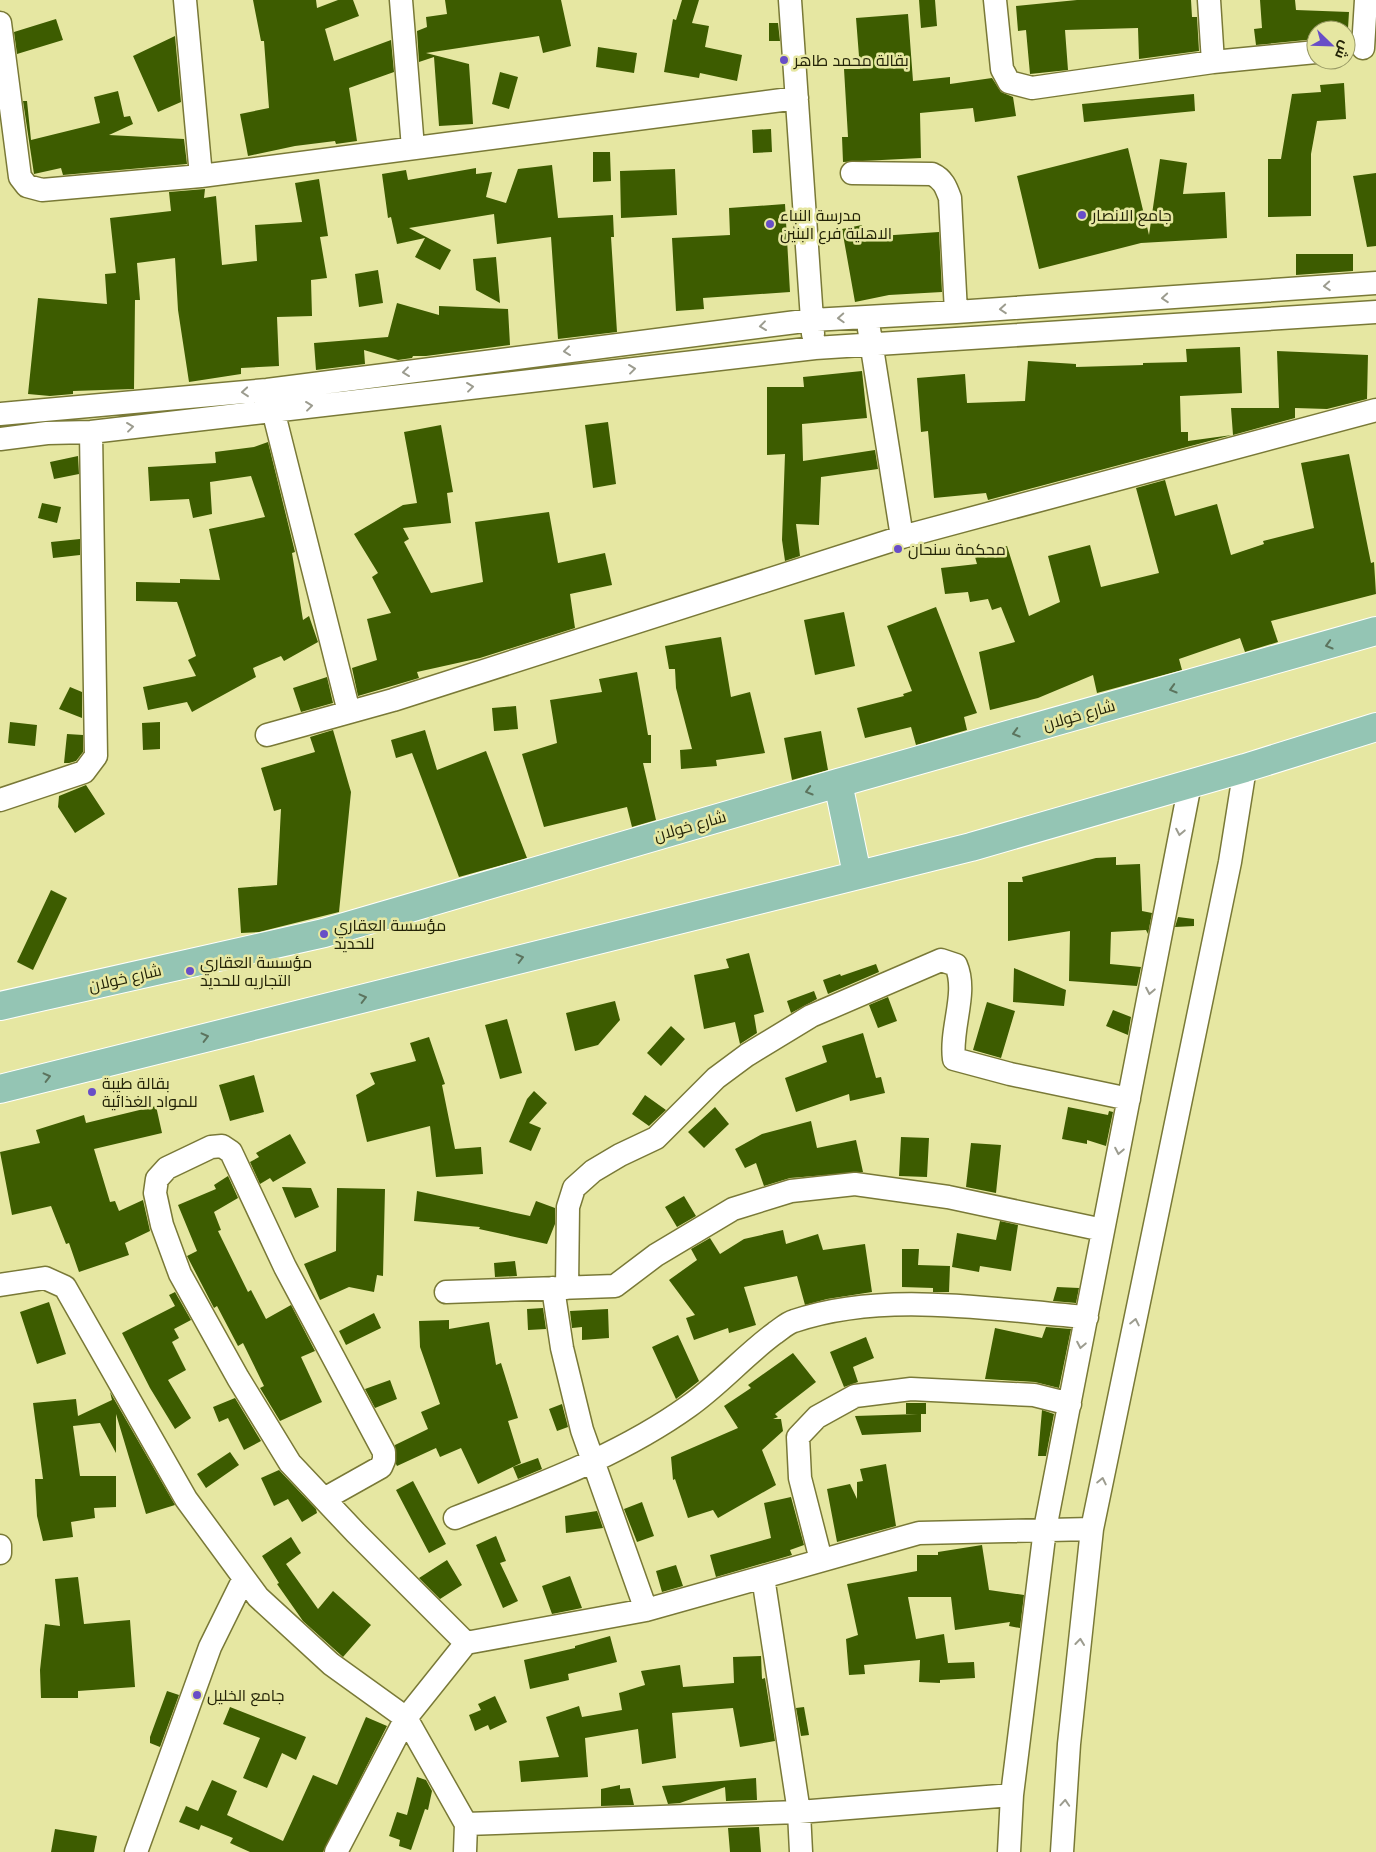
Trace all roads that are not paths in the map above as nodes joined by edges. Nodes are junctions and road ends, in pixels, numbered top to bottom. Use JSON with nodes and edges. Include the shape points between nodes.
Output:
{"nodes":[{"id":1,"x":185,"y":0,"type":"edge"},
{"id":2,"x":401,"y":0,"type":"edge"},
{"id":3,"x":790,"y":0,"type":"edge"},
{"id":4,"x":995,"y":0,"type":"edge"},
{"id":5,"x":1209,"y":0,"type":"edge"},
{"id":6,"x":1366,"y":0,"type":"edge"},
{"id":7,"x":0,"y":23,"type":"edge"},
{"id":8,"x":1362,"y":48,"type":"edge"},
{"id":9,"x":1306,"y":53,"type":"edge"},
{"id":10,"x":1213,"y":62,"type":"junction"},
{"id":11,"x":797,"y":98,"type":"junction"},
{"id":12,"x":413,"y":148,"type":"junction"},
{"id":13,"x":852,"y":173,"type":"dead end"},
{"id":14,"x":201,"y":176,"type":"junction"},
{"id":15,"x":1376,"y":283,"type":"edge"},
{"id":16,"x":956,"y":312,"type":"junction"},
{"id":17,"x":1376,"y":312,"type":"edge"},
{"id":18,"x":868,"y":317,"type":"junction"},
{"id":19,"x":812,"y":320,"type":"junction"},
{"id":20,"x":871,"y":343,"type":"junction"},
{"id":21,"x":815,"y":348,"type":"junction"},
{"id":22,"x":273,"y":410,"type":"junction"},
{"id":23,"x":1376,"y":410,"type":"edge"},
{"id":24,"x":0,"y":414,"type":"edge"},
{"id":25,"x":91,"y":432,"type":"junction"},
{"id":26,"x":0,"y":439,"type":"edge"},
{"id":27,"x":902,"y":537,"type":"junction"},
{"id":28,"x":1376,"y":631,"type":"edge"},
{"id":29,"x":349,"y":712,"type":"junction"},
{"id":30,"x":1376,"y":727,"type":"edge"},
{"id":31,"x":267,"y":734,"type":"dead end"},
{"id":32,"x":1245,"y":768,"type":"junction"},
{"id":33,"x":838,"y":783,"type":"junction"},
{"id":34,"x":1190,"y":784,"type":"junction"},
{"id":35,"x":0,"y":800,"type":"edge"},
{"id":36,"x":857,"y":874,"type":"junction"},
{"id":37,"x":0,"y":1006,"type":"edge"},
{"id":38,"x":0,"y":1088,"type":"edge"},
{"id":39,"x":1129,"y":1098,"type":"junction"},
{"id":40,"x":1103,"y":1230,"type":"junction"},
{"id":41,"x":0,"y":1285,"type":"edge"},
{"id":42,"x":560,"y":1288,"type":"junction"},
{"id":43,"x":446,"y":1292,"type":"dead end"},
{"id":44,"x":1086,"y":1317,"type":"junction"},
{"id":45,"x":1070,"y":1404,"type":"junction"},
{"id":46,"x":593,"y":1462,"type":"junction"},
{"id":47,"x":324,"y":1499,"type":"junction"},
{"id":48,"x":455,"y":1518,"type":"dead end"},
{"id":49,"x":1046,"y":1529,"type":"junction"},
{"id":50,"x":1092,"y":1529,"type":"junction"},
{"id":51,"x":0,"y":1546,"type":"edge"},
{"id":52,"x":0,"y":1554,"type":"edge"},
{"id":53,"x":821,"y":1560,"type":"junction"},
{"id":54,"x":763,"y":1577,"type":"junction"},
{"id":55,"x":244,"y":1578,"type":"junction"},
{"id":56,"x":646,"y":1610,"type":"junction"},
{"id":57,"x":466,"y":1643,"type":"junction"},
{"id":58,"x":406,"y":1718,"type":"junction"},
{"id":59,"x":1012,"y":1795,"type":"junction"},
{"id":60,"x":799,"y":1812,"type":"junction"},
{"id":61,"x":466,"y":1824,"type":"junction"},
{"id":62,"x":136,"y":1852,"type":"edge"},
{"id":63,"x":336,"y":1852,"type":"edge"},
{"id":64,"x":466,"y":1852,"type":"edge"},
{"id":65,"x":801,"y":1852,"type":"edge"},
{"id":66,"x":1009,"y":1852,"type":"edge"},
{"id":67,"x":1062,"y":1852,"type":"edge"}],
"edges":[{"from":1,"to":14,"type":"street"},
{"from":2,"to":12,"type":"street"},
{"from":3,"to":11,"type":"street"},
{"from":4,"to":10,"type":"street","via":[[1002,69],[1009,82],[1032,88]]},
{"from":5,"to":10,"type":"street"},
{"from":6,"to":8,"type":"street"},
{"from":7,"to":14,"type":"street","via":[[20,177],[27,186],[42,190]]},
{"from":9,"to":10,"type":"street"},
{"from":11,"to":12,"type":"street"},
{"from":11,"to":19,"type":"street"},
{"from":12,"to":14,"type":"street"},
{"from":13,"to":16,"type":"street","via":[[932,174],[946,186],[950,198]]},
{"from":15,"to":16,"type":"street","one_way":true},
{"from":16,"to":18,"type":"street"},
{"from":17,"to":20,"type":"street"},
{"from":18,"to":19,"type":"street","one_way":true},
{"from":18,"to":20,"type":"street"},
{"from":19,"to":21,"type":"street"},
{"from":19,"to":24,"type":"street","one_way":true,"via":[[267,390]]},
{"from":20,"to":21,"type":"street"},
{"from":20,"to":27,"type":"street"},
{"from":22,"to":21,"type":"street","one_way":true},
{"from":25,"to":22,"type":"street","one_way":true},
{"from":22,"to":29,"type":"street"},
{"from":23,"to":27,"type":"street"},
{"from":25,"to":26,"type":"street"},
{"from":25,"to":35,"type":"street","via":[[96,756],[84,772]]},
{"from":27,"to":29,"type":"street"},
{"from":28,"to":33,"type":"main road","name":"شارع خولان","one_way":true},
{"from":29,"to":31,"type":"street"},
{"from":30,"to":32,"type":"main road"},
{"from":32,"to":34,"type":"main road"},
{"from":50,"to":32,"type":"street","one_way":true,"via":[[1230,862]]},
{"from":33,"to":36,"type":"main road"},
{"from":33,"to":37,"type":"main road","name":"شارع خولان","one_way":true,"via":[[324,933]]},
{"from":34,"to":36,"type":"main road","via":[[972,847]]},
{"from":34,"to":39,"type":"street","one_way":true},
{"from":38,"to":36,"type":"main road","one_way":true},
{"from":39,"to":40,"type":"street","one_way":true},
{"from":39,"to":42,"type":"street","via":[[954,1059],[953,1037],[961,977],[956,965],[941,960],[811,1016],[747,1055],[716,1078],[656,1138],[620,1154],[587,1176],[574,1188],[568,1207]]},
{"from":40,"to":42,"type":"street","via":[[948,1197],[855,1184],[791,1191],[733,1209],[656,1255],[615,1286]]},
{"from":40,"to":44,"type":"street"},
{"from":41,"to":55,"type":"street","via":[[45,1278],[65,1287],[186,1499]]},
{"from":42,"to":43,"type":"street"},
{"from":42,"to":46,"type":"street","via":[[562,1348]]},
{"from":44,"to":45,"type":"street","one_way":true},
{"from":44,"to":46,"type":"street","via":[[912,1303],[840,1309],[792,1321],[752,1350],[720,1382],[689,1406]]},
{"from":45,"to":49,"type":"street"},
{"from":45,"to":53,"type":"street","via":[[1034,1395],[911,1389],[855,1396],[817,1417],[798,1437],[800,1478]]},
{"from":46,"to":48,"type":"street"},
{"from":46,"to":56,"type":"street"},
{"from":47,"to":47,"type":"street","via":[[290,1464],[238,1378],[180,1274],[162,1225],[155,1193],[157,1179],[167,1168],[211,1147],[222,1146],[231,1152],[303,1302],[384,1452],[381,1467]]},
{"from":47,"to":57,"type":"street"},
{"from":49,"to":50,"type":"street"},
{"from":49,"to":53,"type":"street","via":[[919,1533]]},
{"from":49,"to":59,"type":"street"},
{"from":67,"to":50,"type":"street","one_way":true,"via":[[1069,1744]]},
{"from":51,"to":52,"type":"street"},
{"from":53,"to":54,"type":"street"},
{"from":54,"to":56,"type":"street"},
{"from":54,"to":60,"type":"street"},
{"from":55,"to":58,"type":"street","via":[[258,1597],[330,1664]]},
{"from":55,"to":62,"type":"street","via":[[210,1647]]},
{"from":56,"to":57,"type":"street"},
{"from":57,"to":58,"type":"street"},
{"from":58,"to":61,"type":"street"},
{"from":58,"to":63,"type":"street"},
{"from":59,"to":60,"type":"street"},
{"from":59,"to":66,"type":"street"},
{"from":60,"to":61,"type":"street"},
{"from":60,"to":65,"type":"street"},
{"from":61,"to":64,"type":"street"}]}
